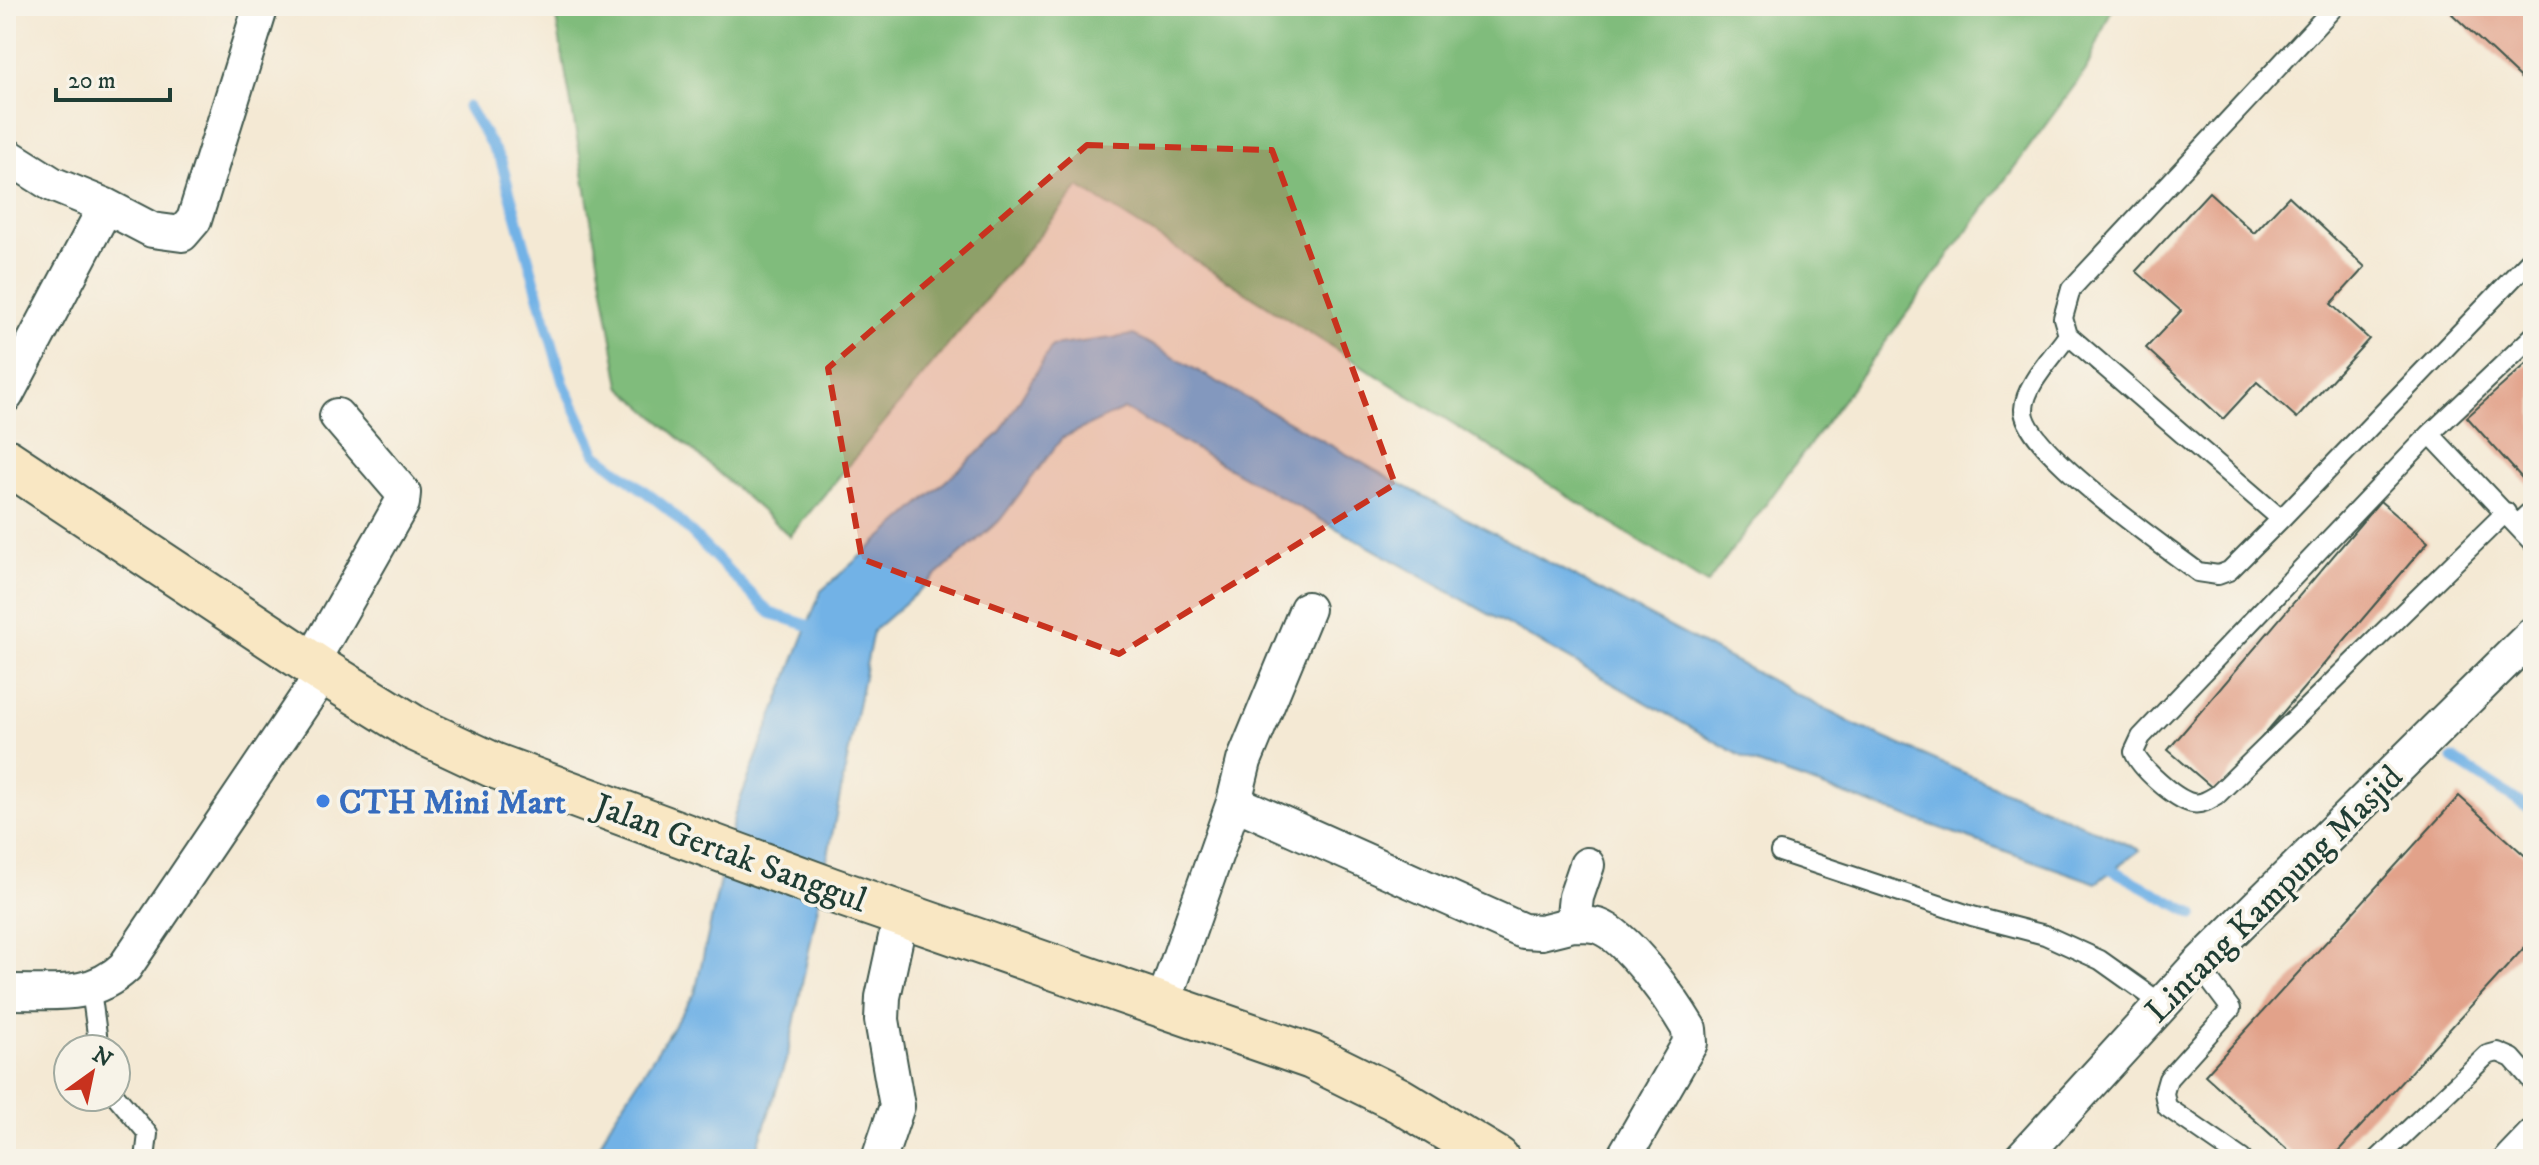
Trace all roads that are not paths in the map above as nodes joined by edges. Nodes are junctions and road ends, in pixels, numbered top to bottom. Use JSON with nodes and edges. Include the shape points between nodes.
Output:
{"nodes":[{"id":1,"x":261,"y":6,"type":"edge"},
{"id":2,"x":2335,"y":6,"type":"edge"},
{"id":3,"x":6,"y":155,"type":"edge"},
{"id":4,"x":106,"y":206,"type":"junction"},
{"id":5,"x":2533,"y":257,"type":"edge"},
{"id":6,"x":2068,"y":335,"type":"junction"},
{"id":7,"x":2533,"y":336,"type":"edge"},
{"id":8,"x":6,"y":395,"type":"edge"},
{"id":9,"x":337,"y":416,"type":"dead end"},
{"id":10,"x":2430,"y":434,"type":"junction"},
{"id":11,"x":6,"y":461,"type":"edge"},
{"id":12,"x":2533,"y":509,"type":"edge"},
{"id":13,"x":2512,"y":518,"type":"junction"},
{"id":14,"x":2281,"y":519,"type":"junction"},
{"id":15,"x":2533,"y":543,"type":"edge"},
{"id":16,"x":1307,"y":609,"type":"dead end"},
{"id":17,"x":2533,"y":634,"type":"edge"},
{"id":18,"x":318,"y":668,"type":"junction"},
{"id":19,"x":1234,"y":802,"type":"junction"},
{"id":20,"x":1780,"y":852,"type":"dead end"},
{"id":21,"x":1587,"y":865,"type":"dead end"},
{"id":22,"x":901,"y":914,"type":"junction"},
{"id":23,"x":1573,"y":924,"type":"junction"},
{"id":24,"x":2198,"y":965,"type":"junction"},
{"id":25,"x":91,"y":990,"type":"junction"},
{"id":26,"x":6,"y":992,"type":"edge"},
{"id":27,"x":1163,"y":1004,"type":"junction"},
{"id":28,"x":2162,"y":1004,"type":"junction"},
{"id":29,"x":97,"y":1033,"type":"edge"},
{"id":30,"x":2533,"y":1082,"type":"edge"},
{"id":31,"x":130,"y":1113,"type":"edge"},
{"id":32,"x":2533,"y":1137,"type":"edge"},
{"id":33,"x":2024,"y":1158,"type":"edge"},
{"id":34,"x":145,"y":1159,"type":"edge"},
{"id":35,"x":879,"y":1159,"type":"edge"},
{"id":36,"x":1497,"y":1159,"type":"edge"},
{"id":37,"x":1623,"y":1159,"type":"edge"},
{"id":38,"x":2242,"y":1159,"type":"edge"},
{"id":39,"x":2378,"y":1159,"type":"edge"},
{"id":40,"x":2512,"y":1159,"type":"edge"}],
"edges":[{"from":1,"to":4,"type":"street","via":[[194,220],[173,236]]},
{"from":2,"to":6,"type":"lane","via":[[2071,289],[2063,318]]},
{"from":3,"to":4,"type":"street","via":[[52,184]]},
{"from":4,"to":8,"type":"street"},
{"from":5,"to":14,"type":"lane"},
{"from":6,"to":14,"type":"lane"},
{"from":6,"to":14,"type":"lane","via":[[2027,394],[2024,411],[2030,432],[2063,465],[2198,572],[2229,571]]},
{"from":7,"to":10,"type":"lane"},
{"from":9,"to":18,"type":"street","via":[[403,493]]},
{"from":10,"to":13,"type":"lane"},
{"from":10,"to":13,"type":"lane","via":[[2141,737],[2134,752],[2140,767],[2191,803],[2217,795]]},
{"from":11,"to":18,"type":"main road","name":"Jalan Gertak Sanggul"},
{"from":12,"to":13,"type":"lane"},
{"from":13,"to":15,"type":"lane"},
{"from":16,"to":19,"type":"street","via":[[1244,761]]},
{"from":17,"to":24,"type":"street","name":"Lintang Kampung Masjid"},
{"from":18,"to":22,"type":"main road","name":"Jalan Gertak Sanggul","via":[[414,728],[493,765]]},
{"from":18,"to":25,"type":"street","via":[[125,967]]},
{"from":19,"to":23,"type":"street","via":[[1523,931]]},
{"from":19,"to":27,"type":"street"},
{"from":20,"to":28,"type":"lane","via":[[2045,935],[2100,960]]},
{"from":21,"to":23,"type":"street"},
{"from":22,"to":27,"type":"main road","name":"Jalan Gertak Sanggul"},
{"from":22,"to":35,"type":"street","via":[[882,1020],[897,1106]]},
{"from":23,"to":37,"type":"street","via":[[1598,926],[1626,948],[1689,1029],[1690,1043]]},
{"from":24,"to":28,"type":"street","name":"Lintang Kampung Masjid"},
{"from":24,"to":38,"type":"lane","via":[[2231,1009],[2168,1079],[2167,1107]]},
{"from":25,"to":26,"type":"street"},
{"from":25,"to":29,"type":"lane"},
{"from":27,"to":36,"type":"main road","name":"Jalan Gertak Sanggul","via":[[1312,1057],[1399,1100]]},
{"from":28,"to":33,"type":"street","name":"Lintang Kampung Masjid"},
{"from":30,"to":39,"type":"lane","via":[[2512,1058],[2498,1052],[2487,1055]]},
{"from":31,"to":34,"type":"lane","via":[[148,1134]]},
{"from":32,"to":40,"type":"street"}]}
